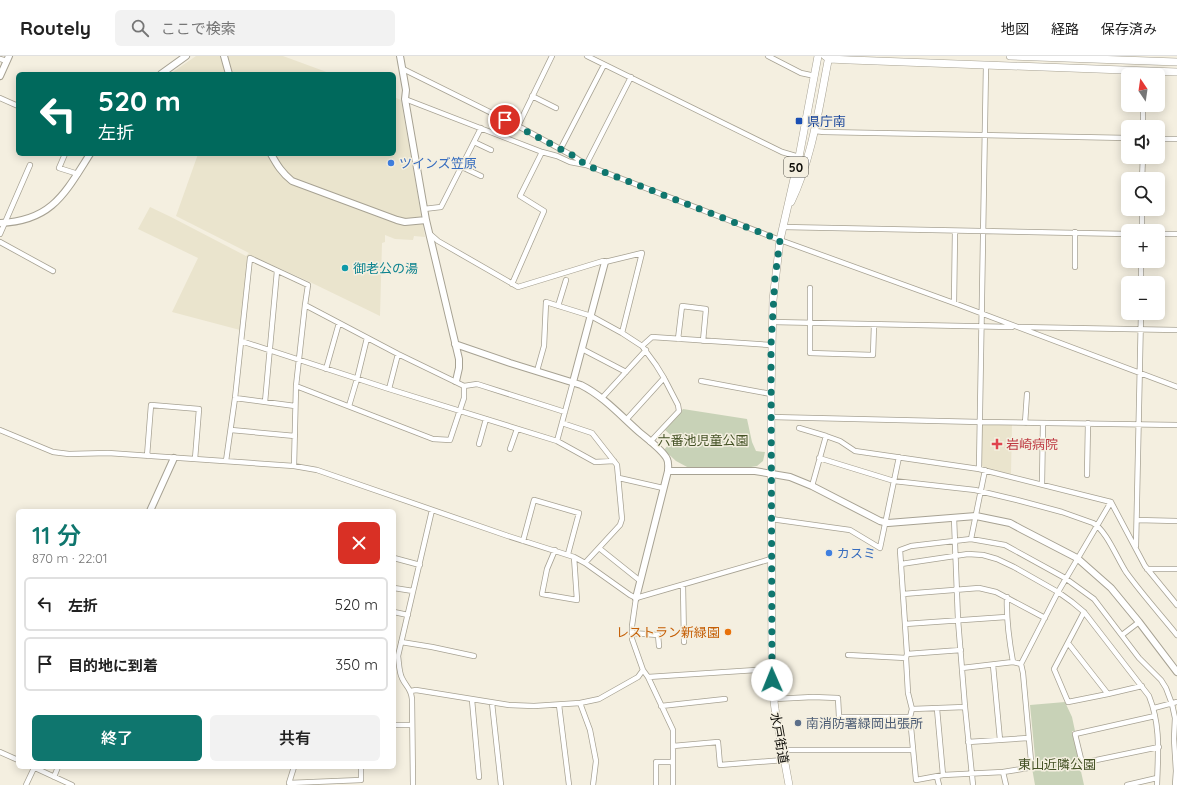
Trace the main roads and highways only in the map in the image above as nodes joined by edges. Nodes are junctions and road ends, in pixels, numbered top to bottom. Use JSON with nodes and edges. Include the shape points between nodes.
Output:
{"nodes":[{"id":1,"x":818,"y":56,"type":"edge"},
{"id":2,"x":1010,"y":56,"type":"edge"},
{"id":3,"x":828,"y":57,"type":"edge"},
{"id":4,"x":1177,"y":62,"type":"edge"},
{"id":5,"x":1121,"y":72,"type":"edge"},
{"id":6,"x":1165,"y":72,"type":"edge"},
{"id":7,"x":1177,"y":72,"type":"edge"},
{"id":8,"x":786,"y":211,"type":"junction"},
{"id":9,"x":789,"y":785,"type":"edge"}],
"edges":[{"from":1,"to":8,"type":"main road","name":"水戸街道","number":"50"},
{"from":2,"to":4,"type":"main road"},
{"from":3,"to":5,"type":"main road","number":"50"},
{"from":3,"to":8,"type":"main road","name":"水戸街道","number":"50","via":[[815,131],[799,186]]},
{"from":6,"to":7,"type":"main road","number":"50"},
{"from":8,"to":9,"type":"main road","name":"水戸街道","number":"50","via":[[775,278],[771,345],[771,559],[774,699]]}]}
